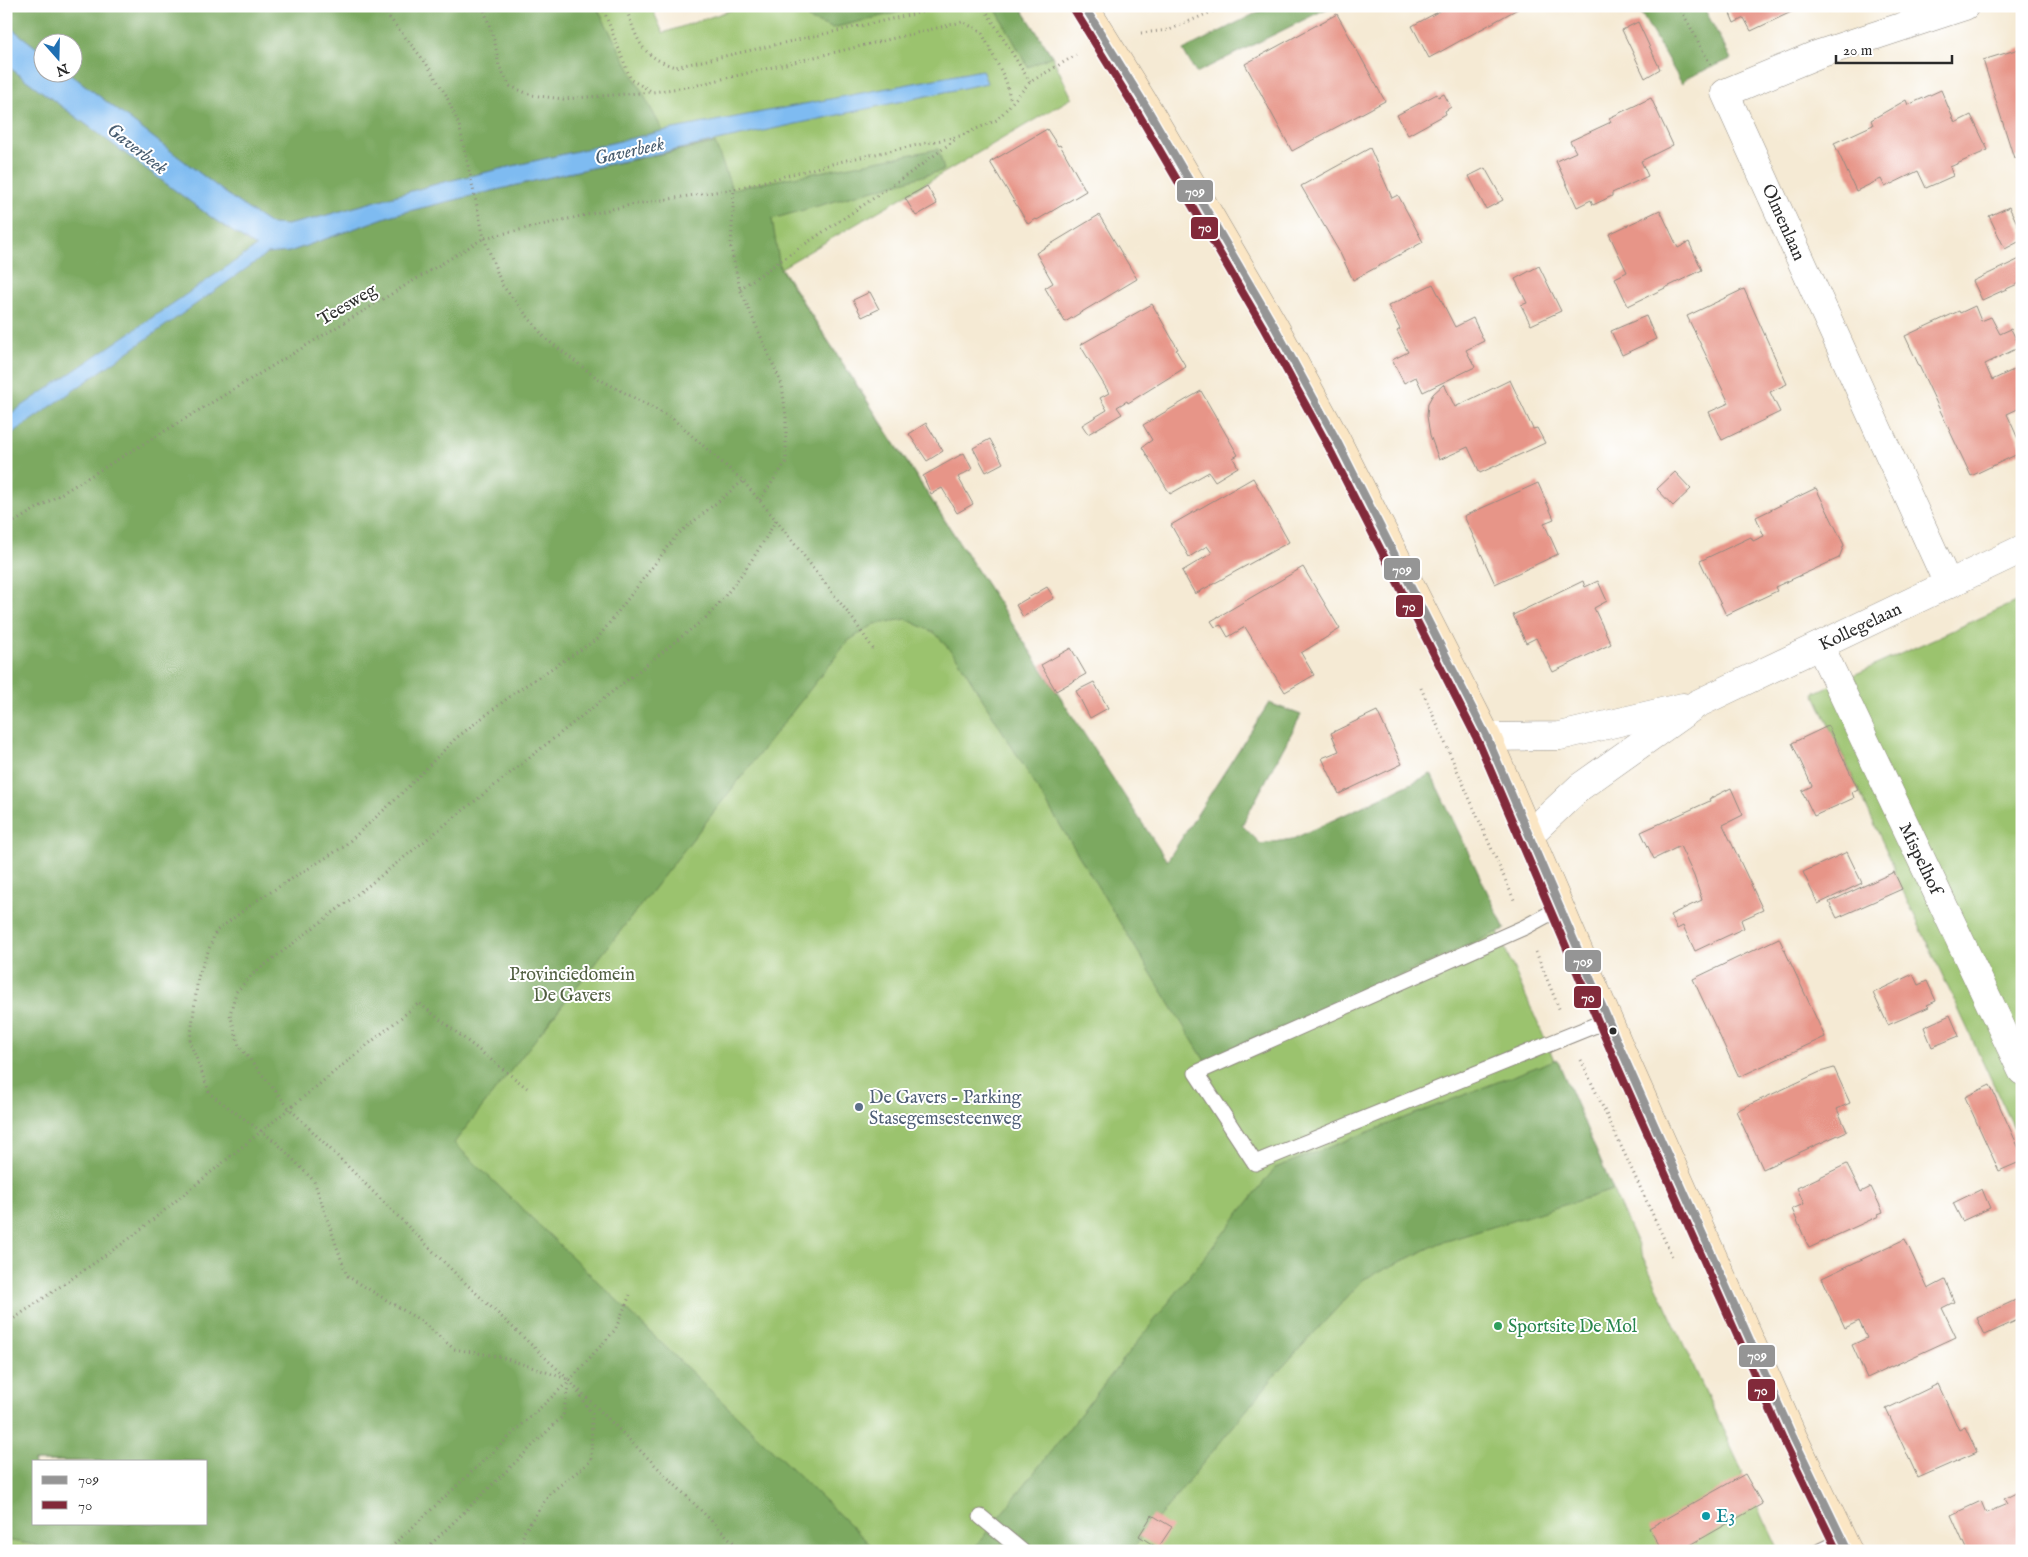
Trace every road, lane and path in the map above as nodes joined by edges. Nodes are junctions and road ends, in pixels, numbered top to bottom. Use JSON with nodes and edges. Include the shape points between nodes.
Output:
{"nodes":[{"id":1,"x":380,"y":6,"type":"edge"},
{"id":2,"x":483,"y":6,"type":"edge"},
{"id":3,"x":602,"y":6,"type":"edge"},
{"id":4,"x":625,"y":6,"type":"edge"},
{"id":5,"x":950,"y":6,"type":"edge"},
{"id":6,"x":981,"y":6,"type":"edge"},
{"id":7,"x":1084,"y":6,"type":"edge"},
{"id":8,"x":1225,"y":6,"type":"edge"},
{"id":9,"x":1679,"y":6,"type":"edge"},
{"id":10,"x":1965,"y":6,"type":"edge"},
{"id":11,"x":1103,"y":38,"type":"junction"},
{"id":12,"x":1030,"y":82,"type":"junction"},
{"id":13,"x":653,"y":92,"type":"junction"},
{"id":14,"x":1725,"y":93,"type":"junction"},
{"id":15,"x":1011,"y":103,"type":"junction"},
{"id":16,"x":960,"y":136,"type":"junction"},
{"id":17,"x":734,"y":189,"type":"junction"},
{"id":18,"x":484,"y":238,"type":"junction"},
{"id":19,"x":740,"y":289,"type":"junction"},
{"id":20,"x":743,"y":481,"type":"junction"},
{"id":21,"x":760,"y":500,"type":"junction"},
{"id":22,"x":776,"y":520,"type":"junction"},
{"id":23,"x":6,"y":527,"type":"edge"},
{"id":24,"x":2022,"y":549,"type":"edge"},
{"id":25,"x":1948,"y":584,"type":"junction"},
{"id":26,"x":1820,"y":646,"type":"junction"},
{"id":27,"x":874,"y":650,"type":"dead end"},
{"id":28,"x":1417,"y":680,"type":"dead end"},
{"id":29,"x":1697,"y":704,"type":"junction"},
{"id":30,"x":1487,"y":737,"type":"junction"},
{"id":31,"x":1529,"y":835,"type":"junction"},
{"id":32,"x":1560,"y":908,"type":"junction"},
{"id":33,"x":1525,"y":927,"type":"junction"},
{"id":34,"x":1608,"y":1020,"type":"junction"},
{"id":35,"x":1570,"y":1034,"type":"junction"},
{"id":36,"x":2022,"y":1071,"type":"edge"},
{"id":37,"x":526,"y":1088,"type":"dead end"},
{"id":38,"x":290,"y":1109,"type":"junction"},
{"id":39,"x":262,"y":1131,"type":"junction"},
{"id":40,"x":1672,"y":1256,"type":"dead end"},
{"id":41,"x":630,"y":1295,"type":"dead end"},
{"id":42,"x":6,"y":1324,"type":"edge"},
{"id":43,"x":570,"y":1380,"type":"junction"},
{"id":44,"x":981,"y":1517,"type":"dead end"},
{"id":45,"x":1837,"y":1547,"type":"edge"},
{"id":46,"x":387,"y":1551,"type":"edge"},
{"id":47,"x":424,"y":1551,"type":"edge"},
{"id":48,"x":520,"y":1551,"type":"edge"},
{"id":49,"x":742,"y":1551,"type":"edge"},
{"id":50,"x":1022,"y":1551,"type":"edge"}],
"edges":[{"from":1,"to":18,"type":"path","via":[[426,63],[446,95],[459,124]]},
{"from":2,"to":13,"type":"path","via":[[500,66],[510,86],[531,95],[563,99]]},
{"from":3,"to":13,"type":"path","via":[[631,80]]},
{"from":4,"to":5,"type":"path","via":[[642,48],[657,61],[675,67]]},
{"from":6,"to":12,"type":"path"},
{"from":7,"to":11,"type":"street"},
{"from":8,"to":11,"type":"path","via":[[1169,30]]},
{"from":9,"to":14,"type":"path"},
{"from":10,"to":14,"type":"street","via":[[1816,55]]},
{"from":11,"to":12,"type":"path"},
{"from":11,"to":30,"type":"street","via":[[1152,117],[1332,433]]},
{"from":12,"to":15,"type":"path"},
{"from":13,"to":15,"type":"path","via":[[693,86],[962,22],[981,31],[1006,81]]},
{"from":14,"to":25,"type":"street","name":"Olmenlaan"},
{"from":15,"to":16,"type":"path","via":[[997,120]]},
{"from":16,"to":17,"type":"path","name":"Teesweg"},
{"from":16,"to":19,"type":"path"},
{"from":17,"to":18,"type":"path","name":"Teesweg","via":[[630,205]]},
{"from":17,"to":19,"type":"path","via":[[732,248]]},
{"from":18,"to":20,"type":"path","via":[[502,285],[546,339],[597,378],[672,418]]},
{"from":18,"to":23,"type":"path","name":"Teesweg"},
{"from":19,"to":21,"type":"path","via":[[782,385],[786,417],[786,462]]},
{"from":20,"to":21,"type":"path"},
{"from":20,"to":39,"type":"path","via":[[677,535],[597,639],[517,691],[455,739],[344,847],[256,901],[216,931],[198,977],[190,1042],[210,1094]]},
{"from":21,"to":22,"type":"path"},
{"from":22,"to":27,"type":"path"},
{"from":22,"to":38,"type":"path","via":[[754,559],[709,615],[253,974],[236,992],[230,1014],[239,1046]]},
{"from":24,"to":25,"type":"street","name":"Kollegelaan"},
{"from":25,"to":26,"type":"street","name":"Kollegelaan"},
{"from":26,"to":29,"type":"street","name":"Kollegelaan"},
{"from":26,"to":36,"type":"street","name":"Mispelhof"},
{"from":28,"to":33,"type":"path"},
{"from":29,"to":30,"type":"street","name":"Kollegelaan","via":[[1560,736]]},
{"from":29,"to":31,"type":"street","name":"Kollegelaan","via":[[1580,787]]},
{"from":30,"to":31,"type":"street"},
{"from":31,"to":32,"type":"street"},
{"from":32,"to":33,"type":"lane"},
{"from":32,"to":34,"type":"street"},
{"from":33,"to":35,"type":"path"},
{"from":33,"to":35,"type":"lane","via":[[1196,1073],[1255,1162]]},
{"from":34,"to":35,"type":"lane"},
{"from":34,"to":45,"type":"street","via":[[1793,1437]]},
{"from":35,"to":40,"type":"path"},
{"from":37,"to":38,"type":"path","via":[[419,1003]]},
{"from":38,"to":39,"type":"path"},
{"from":38,"to":43,"type":"path","via":[[461,1279]]},
{"from":39,"to":42,"type":"path","via":[[129,1239]]},
{"from":39,"to":43,"type":"path","via":[[314,1181],[348,1276],[421,1321],[454,1349],[501,1357]]},
{"from":41,"to":43,"type":"path","via":[[615,1330]]},
{"from":43,"to":46,"type":"path"},
{"from":43,"to":47,"type":"path","via":[[564,1416]]},
{"from":43,"to":48,"type":"path","via":[[592,1414],[591,1461],[550,1493],[524,1532]]},
{"from":43,"to":49,"type":"path"},
{"from":44,"to":50,"type":"lane"}]}
